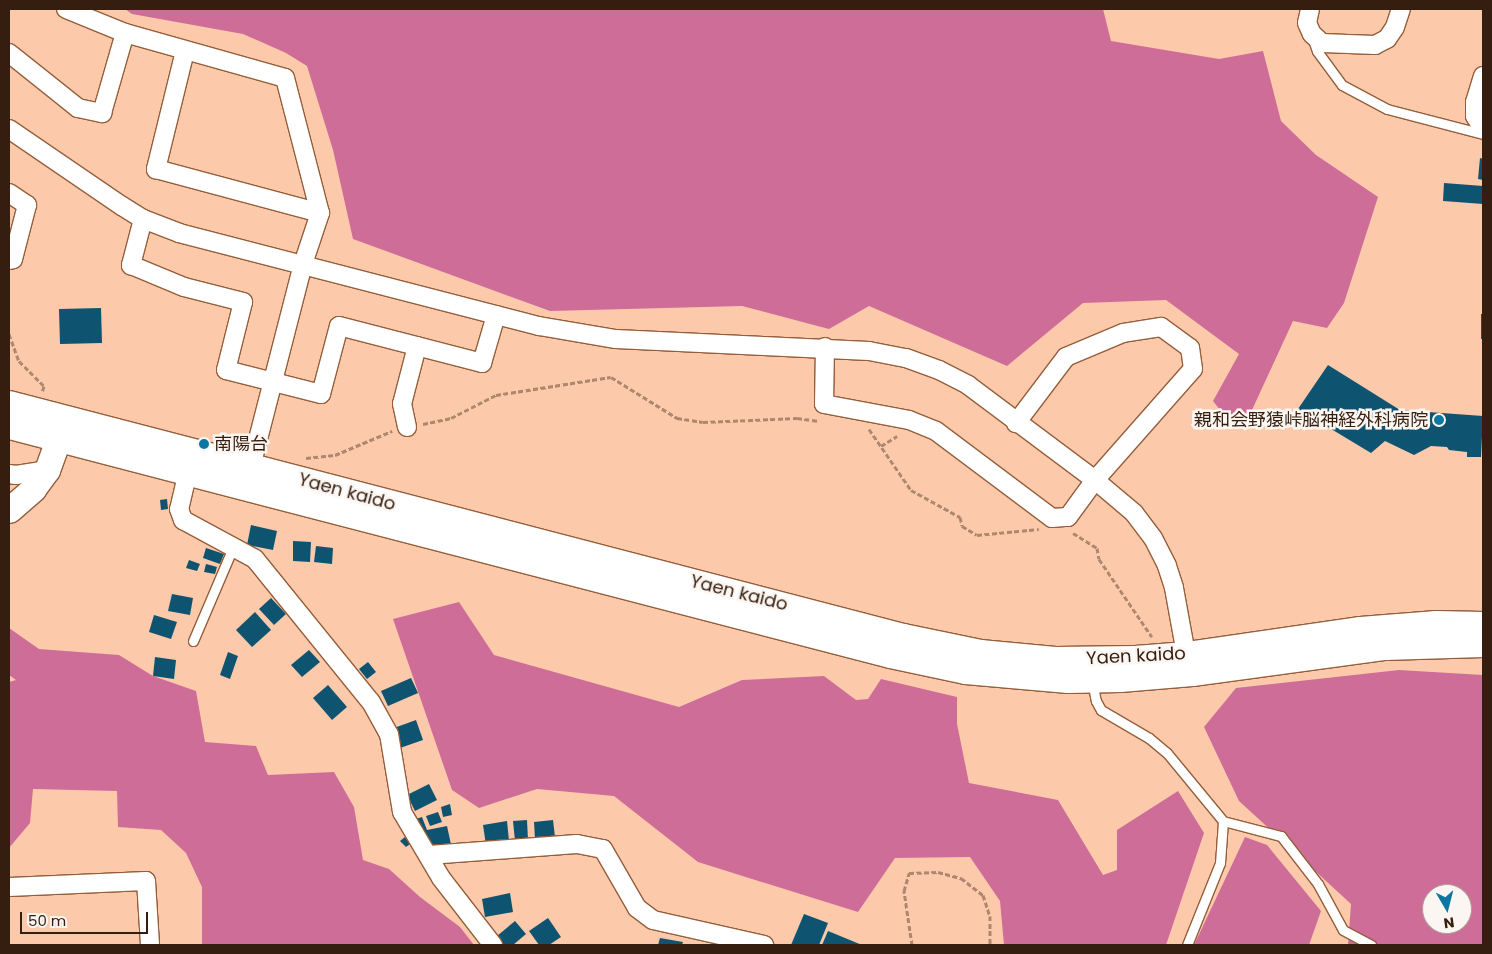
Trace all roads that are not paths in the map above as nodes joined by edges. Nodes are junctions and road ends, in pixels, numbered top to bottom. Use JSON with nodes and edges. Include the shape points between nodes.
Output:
{"nodes":[{"id":1,"x":66,"y":9,"type":"edge"},
{"id":2,"x":1310,"y":9,"type":"edge"},
{"id":3,"x":1401,"y":9,"type":"edge"},
{"id":4,"x":125,"y":33,"type":"junction"},
{"id":5,"x":1312,"y":34,"type":"junction"},
{"id":6,"x":185,"y":51,"type":"junction"},
{"id":7,"x":9,"y":53,"type":"edge"},
{"id":8,"x":1483,"y":76,"type":"edge"},
{"id":9,"x":9,"y":128,"type":"edge"},
{"id":10,"x":1483,"y":129,"type":"edge"},
{"id":11,"x":1483,"y":134,"type":"edge"},
{"id":12,"x":9,"y":193,"type":"edge"},
{"id":13,"x":320,"y":213,"type":"junction"},
{"id":14,"x":143,"y":218,"type":"junction"},
{"id":15,"x":9,"y":260,"type":"edge"},
{"id":16,"x":303,"y":264,"type":"junction"},
{"id":17,"x":496,"y":315,"type":"junction"},
{"id":18,"x":417,"y":346,"type":"junction"},
{"id":19,"x":825,"y":347,"type":"junction"},
{"id":20,"x":273,"y":382,"type":"junction"},
{"id":21,"x":9,"y":403,"type":"edge"},
{"id":22,"x":1016,"y":422,"type":"junction"},
{"id":23,"x":9,"y":426,"type":"edge"},
{"id":24,"x":407,"y":427,"type":"road end"},
{"id":25,"x":62,"y":429,"type":"junction"},
{"id":26,"x":251,"y":466,"type":"junction"},
{"id":27,"x":47,"y":470,"type":"junction"},
{"id":28,"x":188,"y":471,"type":"junction"},
{"id":29,"x":9,"y":474,"type":"edge"},
{"id":30,"x":1096,"y":480,"type":"junction"},
{"id":31,"x":9,"y":510,"type":"edge"},
{"id":32,"x":233,"y":547,"type":"junction"},
{"id":33,"x":1483,"y":624,"type":"edge"},
{"id":34,"x":193,"y":640,"type":"dead end"},
{"id":35,"x":1483,"y":644,"type":"edge"},
{"id":36,"x":1186,"y":654,"type":"junction"},
{"id":37,"x":1092,"y":680,"type":"junction"},
{"id":38,"x":1223,"y":821,"type":"junction"},
{"id":39,"x":429,"y":855,"type":"junction"},
{"id":40,"x":9,"y":887,"type":"edge"},
{"id":41,"x":150,"y":945,"type":"edge"},
{"id":42,"x":493,"y":945,"type":"edge"},
{"id":43,"x":764,"y":945,"type":"edge"},
{"id":44,"x":1187,"y":945,"type":"edge"},
{"id":45,"x":1371,"y":945,"type":"edge"}],
"edges":[{"from":1,"to":4,"type":"street"},
{"from":2,"to":5,"type":"street","via":[[1307,23]]},
{"from":3,"to":5,"type":"street","via":[[1395,27],[1386,39],[1375,45],[1322,43]]},
{"from":4,"to":6,"type":"street"},
{"from":4,"to":7,"type":"street","via":[[102,113],[78,108]]},
{"from":5,"to":11,"type":"lane","via":[[1317,51],[1342,85],[1387,109]]},
{"from":6,"to":13,"type":"street","via":[[285,78]]},
{"from":6,"to":13,"type":"street","via":[[156,169]]},
{"from":8,"to":10,"type":"street","via":[[1475,102],[1475,116]]},
{"from":9,"to":14,"type":"street"},
{"from":12,"to":15,"type":"street","via":[[27,205],[13,259]]},
{"from":13,"to":16,"type":"street"},
{"from":14,"to":16,"type":"street","via":[[179,233]]},
{"from":14,"to":20,"type":"street","via":[[131,265],[184,287],[244,302],[226,370]]},
{"from":16,"to":17,"type":"street"},
{"from":16,"to":20,"type":"street"},
{"from":17,"to":18,"type":"street","via":[[482,364]]},
{"from":17,"to":19,"type":"street","via":[[538,326],[616,339]]},
{"from":18,"to":20,"type":"street","via":[[339,326],[321,394]]},
{"from":18,"to":24,"type":"street","via":[[402,404]]},
{"from":19,"to":22,"type":"street","via":[[906,358],[939,370],[968,386]]},
{"from":19,"to":30,"type":"street","via":[[824,404],[908,420],[936,431],[1052,518],[1068,517]]},
{"from":20,"to":26,"type":"street"},
{"from":21,"to":25,"type":"main road","name":"Yaen kaido"},
{"from":22,"to":30,"type":"street"},
{"from":22,"to":30,"type":"street","via":[[1066,357],[1122,333],[1161,327],[1190,348],[1193,369]]},
{"from":23,"to":25,"type":"main road","name":"Yaen kaido"},
{"from":25,"to":26,"type":"main road","name":"Yaen kaido"},
{"from":25,"to":27,"type":"main road"},
{"from":25,"to":28,"type":"main road","name":"Yaen kaido"},
{"from":26,"to":36,"type":"main road","name":"Yaen kaido","via":[[942,645],[1018,657],[1055,659]]},
{"from":27,"to":29,"type":"street"},
{"from":27,"to":31,"type":"main road","via":[[33,489]]},
{"from":28,"to":32,"type":"street","via":[[179,509],[183,520]]},
{"from":28,"to":37,"type":"main road","name":"Yaen kaido","via":[[890,654],[965,671]]},
{"from":30,"to":36,"type":"street","via":[[1134,513],[1168,566]]},
{"from":32,"to":34,"type":"lane"},
{"from":32,"to":39,"type":"street","via":[[254,559],[371,702],[389,734],[402,812]]},
{"from":33,"to":36,"type":"main road","name":"Yaen kaido","via":[[1360,629]]},
{"from":35,"to":37,"type":"main road","name":"Yaen kaido","via":[[1385,647],[1192,673]]},
{"from":37,"to":38,"type":"lane","via":[[1101,710],[1150,738],[1167,753]]},
{"from":38,"to":44,"type":"lane","via":[[1220,863]]},
{"from":38,"to":45,"type":"lane","via":[[1281,836],[1318,884],[1343,930]]},
{"from":39,"to":42,"type":"street","via":[[441,878]]},
{"from":39,"to":43,"type":"street","via":[[577,844],[602,849],[637,908],[653,920]]},
{"from":40,"to":41,"type":"street","via":[[146,881]]}]}
